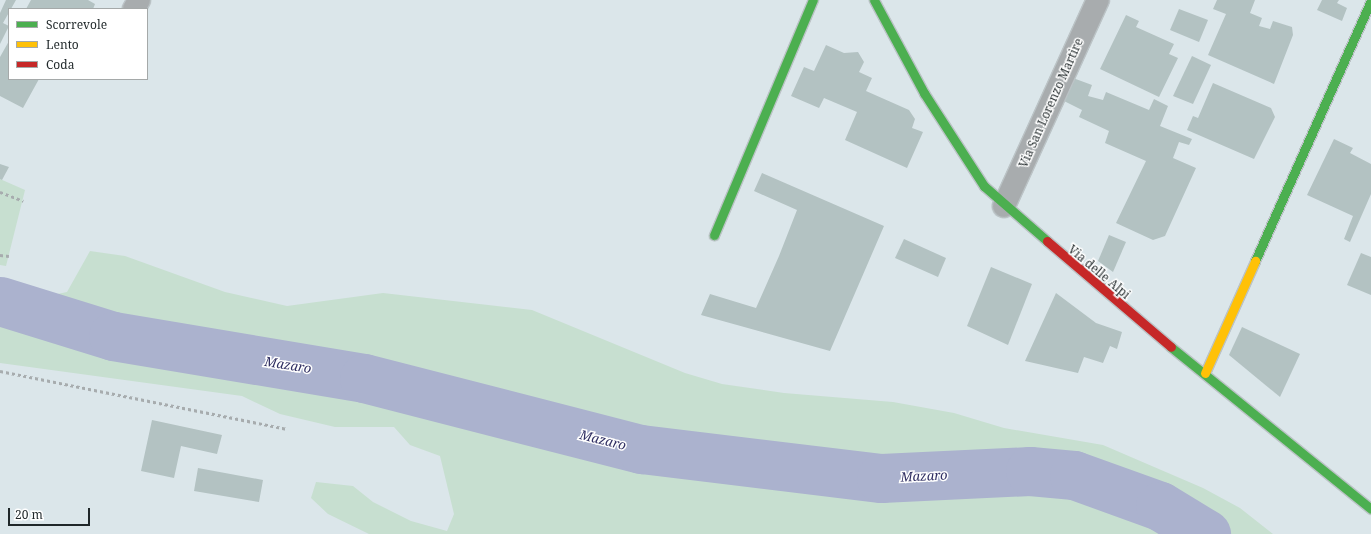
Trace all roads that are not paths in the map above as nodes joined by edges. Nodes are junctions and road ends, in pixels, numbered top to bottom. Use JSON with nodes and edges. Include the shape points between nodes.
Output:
{"nodes":[{"id":1,"x":814,"y":0,"type":"edge"},
{"id":2,"x":874,"y":0,"type":"edge"},
{"id":3,"x":1098,"y":0,"type":"edge"},
{"id":4,"x":1371,"y":0,"type":"edge"},
{"id":5,"x":1004,"y":206,"type":"junction"},
{"id":6,"x":714,"y":235,"type":"dead end"},
{"id":7,"x":1205,"y":373,"type":"junction"},
{"id":8,"x":1371,"y":509,"type":"edge"}],
"edges":[{"from":1,"to":6,"type":"street"},
{"from":2,"to":5,"type":"street","name":"Via delle Alpi","via":[[929,99],[984,186]]},
{"from":3,"to":5,"type":"street","name":"Via San Lorenzo Martire"},
{"from":4,"to":7,"type":"street"},
{"from":5,"to":7,"type":"street","name":"Via delle Alpi"},
{"from":7,"to":8,"type":"street","name":"Via delle Alpi"}]}
